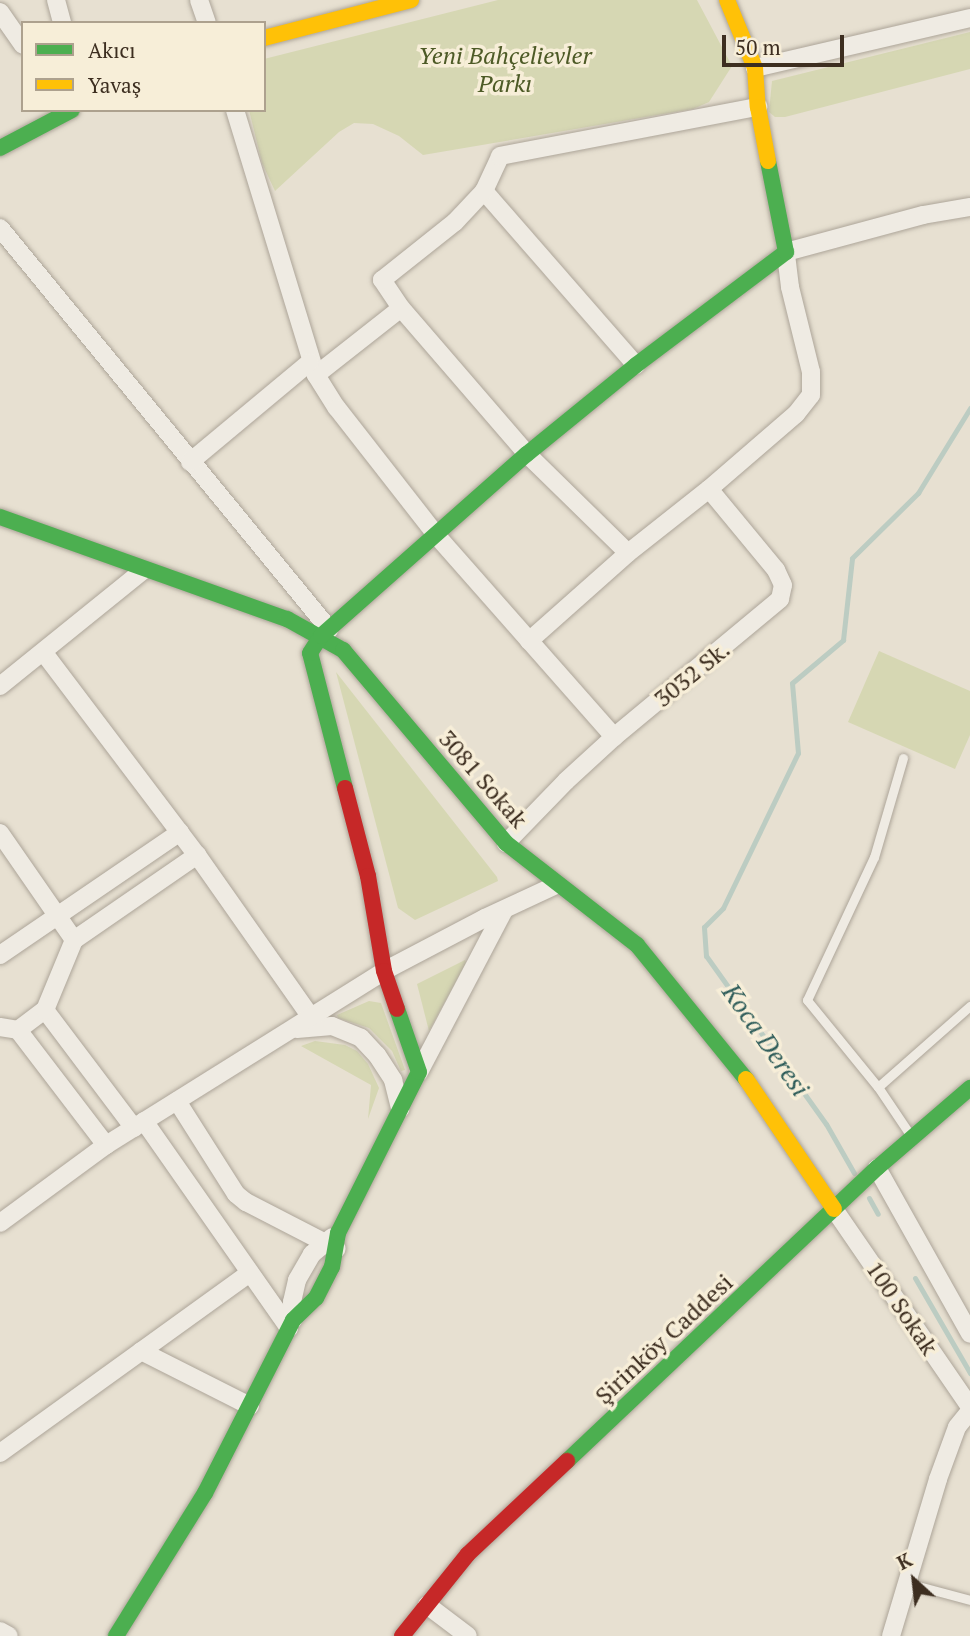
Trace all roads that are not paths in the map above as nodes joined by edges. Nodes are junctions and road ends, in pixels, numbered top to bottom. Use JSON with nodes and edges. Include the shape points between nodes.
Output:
{"nodes":[{"id":1,"x":56,"y":0,"type":"edge"},
{"id":2,"x":200,"y":0,"type":"edge"},
{"id":3,"x":411,"y":0,"type":"edge"},
{"id":4,"x":727,"y":0,"type":"edge"},
{"id":5,"x":349,"y":8,"type":"edge"},
{"id":6,"x":0,"y":12,"type":"edge"},
{"id":7,"x":970,"y":18,"type":"edge"},
{"id":8,"x":61,"y":21,"type":"edge"},
{"id":9,"x":207,"y":21,"type":"edge"},
{"id":10,"x":266,"y":37,"type":"edge"},
{"id":11,"x":21,"y":41,"type":"edge"},
{"id":12,"x":755,"y":68,"type":"junction"},
{"id":13,"x":758,"y":107,"type":"junction"},
{"id":14,"x":68,"y":112,"type":"edge"},
{"id":15,"x":236,"y":112,"type":"edge"},
{"id":16,"x":0,"y":148,"type":"edge"},
{"id":17,"x":484,"y":191,"type":"junction"},
{"id":18,"x":970,"y":207,"type":"edge"},
{"id":19,"x":0,"y":228,"type":"edge"},
{"id":20,"x":786,"y":252,"type":"junction"},
{"id":21,"x":401,"y":308,"type":"junction"},
{"id":22,"x":636,"y":365,"type":"junction"},
{"id":23,"x":313,"y":368,"type":"junction"},
{"id":24,"x":527,"y":454,"type":"junction"},
{"id":25,"x":190,"y":462,"type":"junction"},
{"id":26,"x":709,"y":489,"type":"junction"},
{"id":27,"x":0,"y":517,"type":"edge"},
{"id":28,"x":437,"y":536,"type":"junction"},
{"id":29,"x":628,"y":553,"type":"junction"},
{"id":30,"x":144,"y":570,"type":"junction"},
{"id":31,"x":325,"y":633,"type":"junction"},
{"id":32,"x":529,"y":641,"type":"junction"},
{"id":33,"x":44,"y":653,"type":"junction"},
{"id":34,"x":0,"y":686,"type":"edge"},
{"id":35,"x":614,"y":737,"type":"junction"},
{"id":36,"x":903,"y":758,"type":"dead end"},
{"id":37,"x":180,"y":832,"type":"junction"},
{"id":38,"x":0,"y":833,"type":"edge"},
{"id":39,"x":506,"y":843,"type":"junction"},
{"id":40,"x":197,"y":855,"type":"junction"},
{"id":41,"x":556,"y":885,"type":"junction"},
{"id":42,"x":504,"y":909,"type":"junction"},
{"id":43,"x":57,"y":918,"type":"junction"},
{"id":44,"x":74,"y":940,"type":"junction"},
{"id":45,"x":0,"y":955,"type":"edge"},
{"id":46,"x":384,"y":971,"type":"junction"},
{"id":47,"x":969,"y":1008,"type":"edge"},
{"id":48,"x":45,"y":1010,"type":"junction"},
{"id":49,"x":311,"y":1017,"type":"junction"},
{"id":50,"x":0,"y":1027,"type":"edge"},
{"id":51,"x":18,"y":1030,"type":"junction"},
{"id":52,"x":290,"y":1030,"type":"junction"},
{"id":53,"x":419,"y":1072,"type":"junction"},
{"id":54,"x":878,"y":1087,"type":"junction"},
{"id":55,"x":970,"y":1088,"type":"edge"},
{"id":56,"x":177,"y":1101,"type":"junction"},
{"id":57,"x":400,"y":1109,"type":"junction"},
{"id":58,"x":139,"y":1124,"type":"junction"},
{"id":59,"x":913,"y":1138,"type":"junction"},
{"id":60,"x":106,"y":1145,"type":"junction"},
{"id":61,"x":877,"y":1168,"type":"junction"},
{"id":62,"x":834,"y":1209,"type":"junction"},
{"id":63,"x":0,"y":1223,"type":"edge"},
{"id":64,"x":333,"y":1242,"type":"junction"},
{"id":65,"x":250,"y":1273,"type":"junction"},
{"id":66,"x":291,"y":1324,"type":"junction"},
{"id":67,"x":970,"y":1334,"type":"edge"},
{"id":68,"x":141,"y":1351,"type":"junction"},
{"id":69,"x":250,"y":1406,"type":"junction"},
{"id":70,"x":970,"y":1409,"type":"edge"},
{"id":71,"x":0,"y":1453,"type":"edge"},
{"id":72,"x":907,"y":1583,"type":"junction"},
{"id":73,"x":970,"y":1600,"type":"edge"},
{"id":74,"x":427,"y":1605,"type":"junction"},
{"id":75,"x":0,"y":1631,"type":"edge"},
{"id":76,"x":9,"y":1636,"type":"edge"},
{"id":77,"x":116,"y":1636,"type":"edge"},
{"id":78,"x":402,"y":1636,"type":"edge"},
{"id":79,"x":468,"y":1636,"type":"edge"},
{"id":80,"x":891,"y":1636,"type":"edge"}],
"edges":[{"from":1,"to":8,"type":"street"},
{"from":2,"to":9,"type":"street"},
{"from":3,"to":5,"type":"street"},
{"from":4,"to":12,"type":"street"},
{"from":5,"to":10,"type":"street"},
{"from":6,"to":11,"type":"street"},
{"from":7,"to":12,"type":"street"},
{"from":12,"to":13,"type":"street"},
{"from":13,"to":17,"type":"street","via":[[500,156]]},
{"from":13,"to":20,"type":"street"},
{"from":14,"to":16,"type":"street"},
{"from":15,"to":23,"type":"street"},
{"from":17,"to":21,"type":"street","via":[[455,222],[382,280]]},
{"from":17,"to":22,"type":"street"},
{"from":18,"to":20,"type":"street"},
{"from":19,"to":25,"type":"street"},
{"from":20,"to":22,"type":"street"},
{"from":20,"to":26,"type":"street","via":[[811,395],[796,414]]},
{"from":21,"to":23,"type":"street"},
{"from":21,"to":24,"type":"street"},
{"from":22,"to":24,"type":"street"},
{"from":23,"to":25,"type":"street"},
{"from":23,"to":28,"type":"street","via":[[337,408]]},
{"from":24,"to":28,"type":"street"},
{"from":24,"to":29,"type":"street"},
{"from":25,"to":31,"type":"street"},
{"from":26,"to":29,"type":"street"},
{"from":26,"to":35,"type":"street","name":"3032 Sk.","via":[[776,570],[783,585],[780,599]]},
{"from":27,"to":30,"type":"street","name":"3081 Sokak"},
{"from":28,"to":31,"type":"street"},
{"from":28,"to":32,"type":"street"},
{"from":29,"to":32,"type":"street"},
{"from":30,"to":31,"type":"street","name":"3081 Sokak"},
{"from":30,"to":33,"type":"street"},
{"from":31,"to":39,"type":"street","name":"3081 Sokak"},
{"from":31,"to":46,"type":"street","via":[[310,653],[360,841]]},
{"from":32,"to":35,"type":"street"},
{"from":33,"to":34,"type":"street"},
{"from":33,"to":37,"type":"street"},
{"from":35,"to":39,"type":"street","name":"3032 Sk."},
{"from":36,"to":54,"type":"lane","via":[[874,856],[807,1000]]},
{"from":37,"to":40,"type":"street"},
{"from":37,"to":43,"type":"street"},
{"from":38,"to":43,"type":"street"},
{"from":39,"to":41,"type":"street","name":"3081 Sokak"},
{"from":40,"to":44,"type":"street"},
{"from":40,"to":49,"type":"street"},
{"from":41,"to":42,"type":"street"},
{"from":41,"to":62,"type":"street","name":"3081 Sokak","via":[[637,946],[659,970],[742,1074]]},
{"from":42,"to":46,"type":"street"},
{"from":42,"to":53,"type":"street"},
{"from":43,"to":44,"type":"street"},
{"from":43,"to":45,"type":"street"},
{"from":44,"to":48,"type":"street"},
{"from":46,"to":49,"type":"street"},
{"from":46,"to":53,"type":"street"},
{"from":47,"to":54,"type":"lane"},
{"from":48,"to":51,"type":"street"},
{"from":48,"to":58,"type":"street"},
{"from":49,"to":52,"type":"street"},
{"from":50,"to":51,"type":"street"},
{"from":51,"to":60,"type":"street"},
{"from":52,"to":56,"type":"street"},
{"from":52,"to":57,"type":"street","via":[[332,1026],[361,1038],[393,1080]]},
{"from":53,"to":57,"type":"street"},
{"from":54,"to":59,"type":"lane"},
{"from":55,"to":59,"type":"street","name":"Şirinköy Caddesi"},
{"from":56,"to":58,"type":"street"},
{"from":56,"to":64,"type":"street","via":[[236,1194]]},
{"from":57,"to":64,"type":"street"},
{"from":58,"to":60,"type":"street"},
{"from":58,"to":65,"type":"street"},
{"from":59,"to":61,"type":"street","name":"Şirinköy Caddesi"},
{"from":60,"to":63,"type":"street"},
{"from":61,"to":62,"type":"street","name":"Şirinköy Caddesi"},
{"from":61,"to":67,"type":"street","name":"100 Sokak"},
{"from":62,"to":70,"type":"street","name":"100 Sokak"},
{"from":62,"to":74,"type":"street","name":"Şirinköy Caddesi","via":[[468,1554]]},
{"from":64,"to":66,"type":"street","via":[[332,1267],[316,1298]]},
{"from":64,"to":66,"type":"street","via":[[312,1254],[293,1290]]},
{"from":65,"to":66,"type":"street"},
{"from":65,"to":68,"type":"street"},
{"from":66,"to":69,"type":"street"},
{"from":68,"to":69,"type":"street"},
{"from":68,"to":71,"type":"street"},
{"from":69,"to":77,"type":"street","via":[[205,1493]]},
{"from":70,"to":72,"type":"street","via":[[947,1453]]},
{"from":72,"to":73,"type":"lane"},
{"from":72,"to":80,"type":"street"},
{"from":74,"to":78,"type":"street","name":"Şirinköy Caddesi"},
{"from":74,"to":79,"type":"street"},
{"from":75,"to":76,"type":"street"}]}
